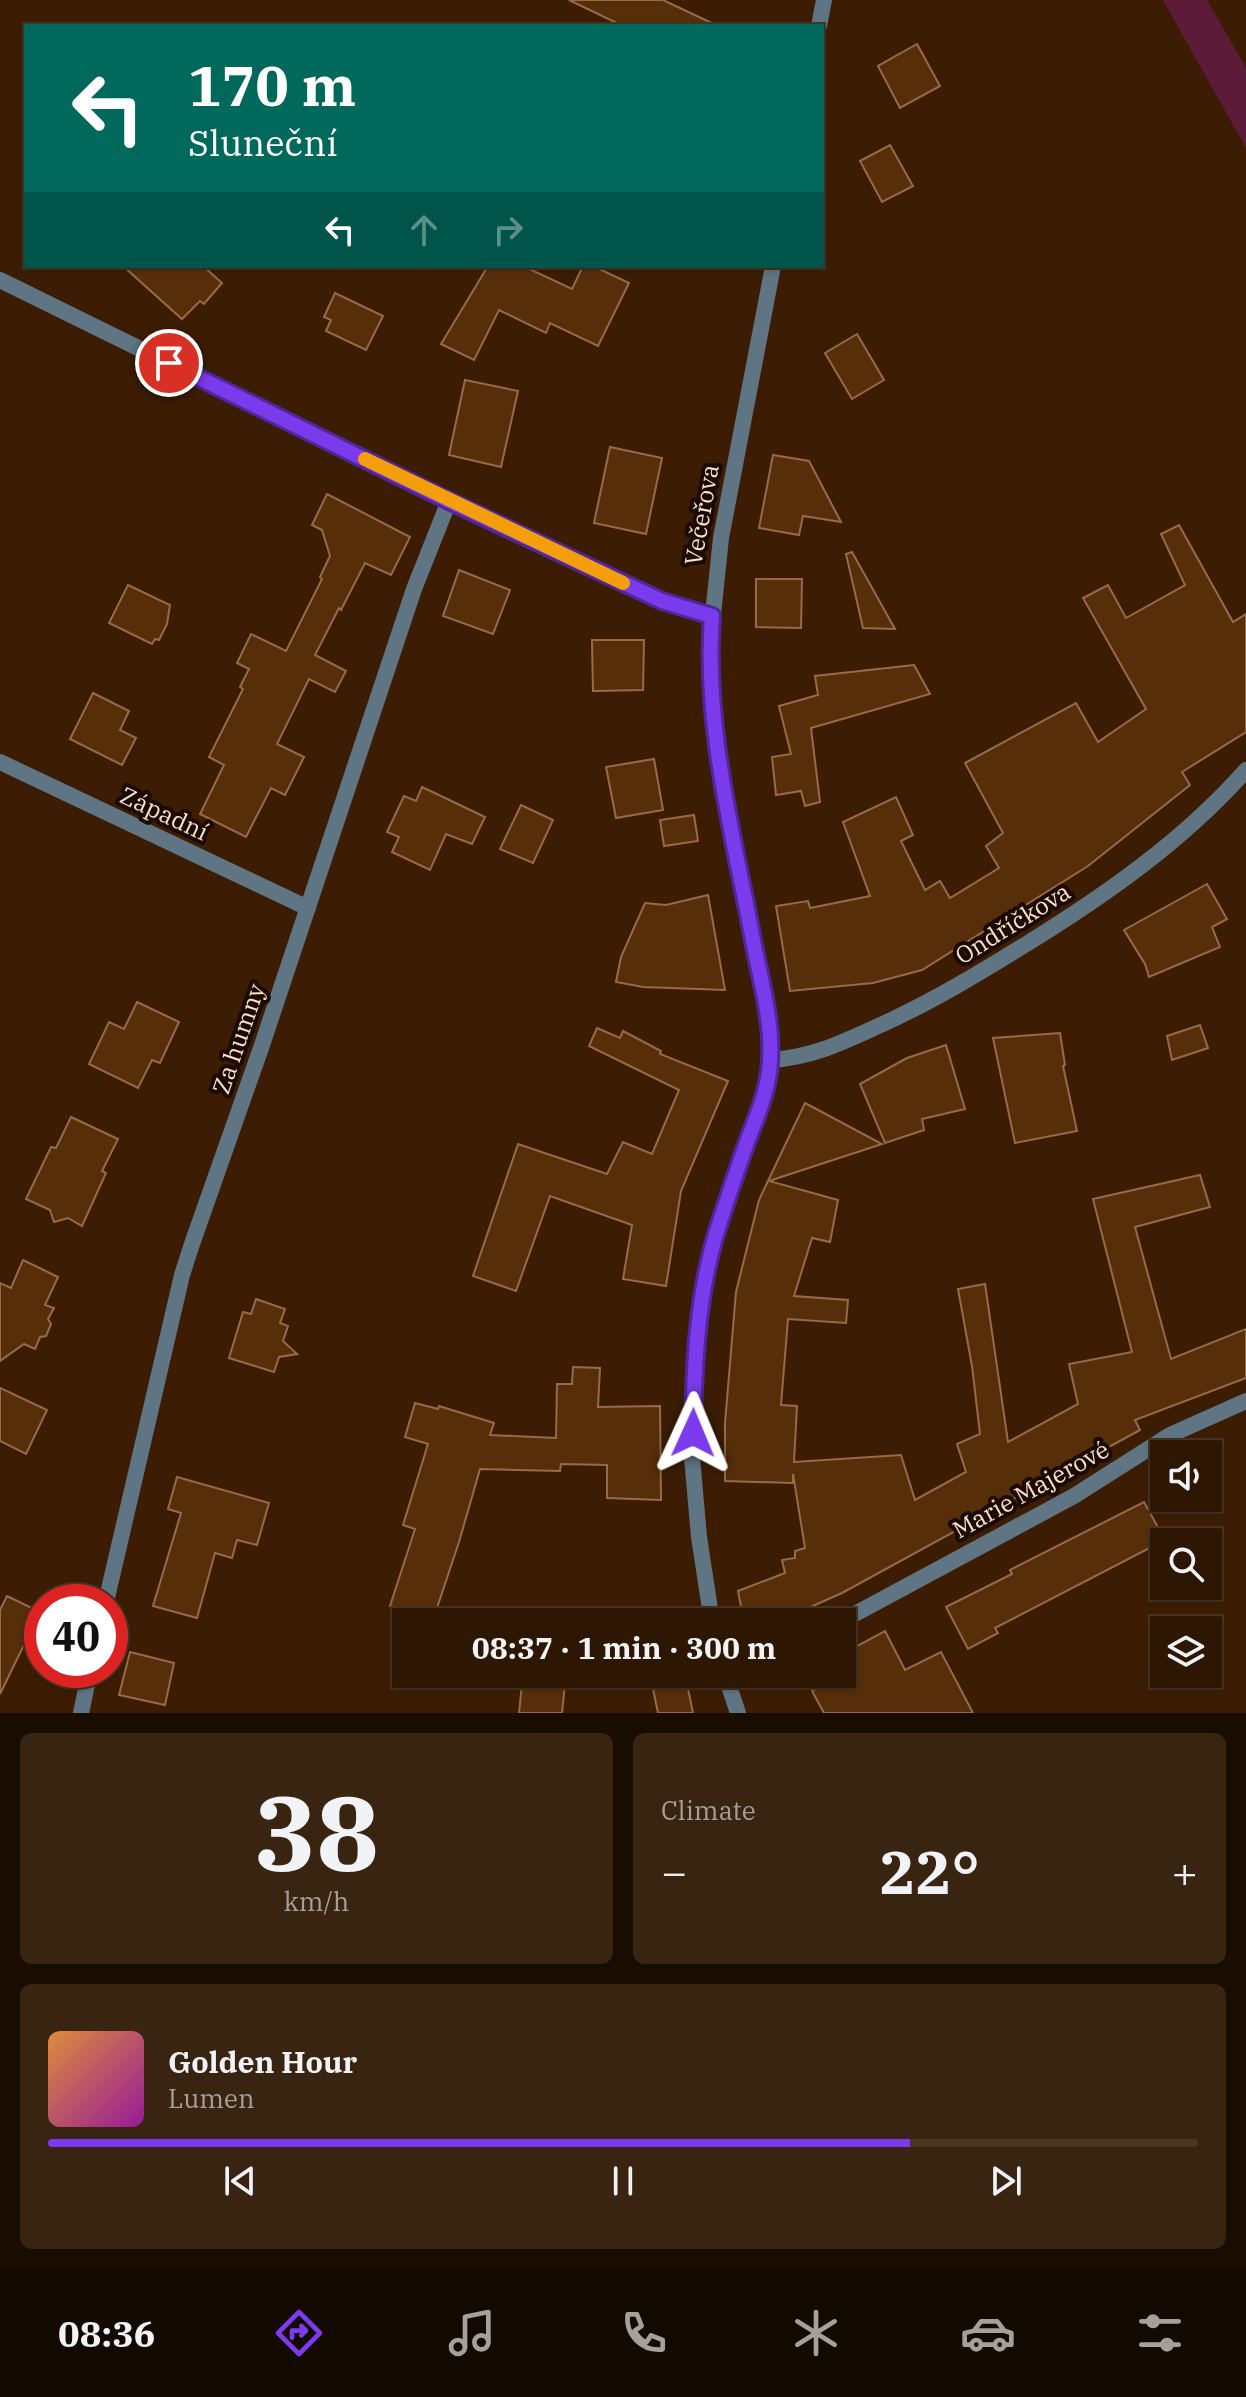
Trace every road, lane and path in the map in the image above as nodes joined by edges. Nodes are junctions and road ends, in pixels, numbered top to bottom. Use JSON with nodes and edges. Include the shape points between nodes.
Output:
{"nodes":[{"id":1,"x":824,"y":0,"type":"edge"},
{"id":2,"x":819,"y":24,"type":"edge"},
{"id":3,"x":773,"y":268,"type":"edge"},
{"id":4,"x":0,"y":280,"type":"edge"},
{"id":5,"x":449,"y":501,"type":"junction"},
{"id":6,"x":712,"y":616,"type":"junction"},
{"id":7,"x":0,"y":762,"type":"edge"},
{"id":8,"x":1246,"y":770,"type":"edge"},
{"id":9,"x":308,"y":908,"type":"junction"},
{"id":10,"x":771,"y":1060,"type":"junction"},
{"id":11,"x":1246,"y":1401,"type":"edge"},
{"id":12,"x":110,"y":1584,"type":"edge"},
{"id":13,"x":710,"y":1608,"type":"edge"},
{"id":14,"x":856,"y":1613,"type":"edge"},
{"id":15,"x":86,"y":1688,"type":"edge"},
{"id":16,"x":730,"y":1688,"type":"edge"},
{"id":17,"x":81,"y":1713,"type":"edge"},
{"id":18,"x":738,"y":1713,"type":"edge"}],
"edges":[{"from":1,"to":2,"type":"street"},
{"from":3,"to":6,"type":"street","name":"Večeřova","via":[[722,533]]},
{"from":4,"to":5,"type":"street"},
{"from":5,"to":6,"type":"street","via":[[662,601]]},
{"from":5,"to":9,"type":"street","name":"Za humny","via":[[414,589]]},
{"from":6,"to":10,"type":"street","name":"Večeřova","via":[[712,716]]},
{"from":7,"to":9,"type":"street","name":"Západní"},
{"from":8,"to":10,"type":"street","name":"Ondříčkova","via":[[1202,816],[1122,881],[974,977],[828,1049]]},
{"from":9,"to":12,"type":"street","name":"Za humny","via":[[182,1275]]},
{"from":10,"to":13,"type":"street","name":"Večeřova","via":[[763,1099],[715,1237],[697,1334],[692,1457]]},
{"from":11,"to":14,"type":"street","name":"Marie Majerové","via":[[1170,1435],[1100,1482]]},
{"from":15,"to":17,"type":"street"},
{"from":16,"to":18,"type":"street"}]}
